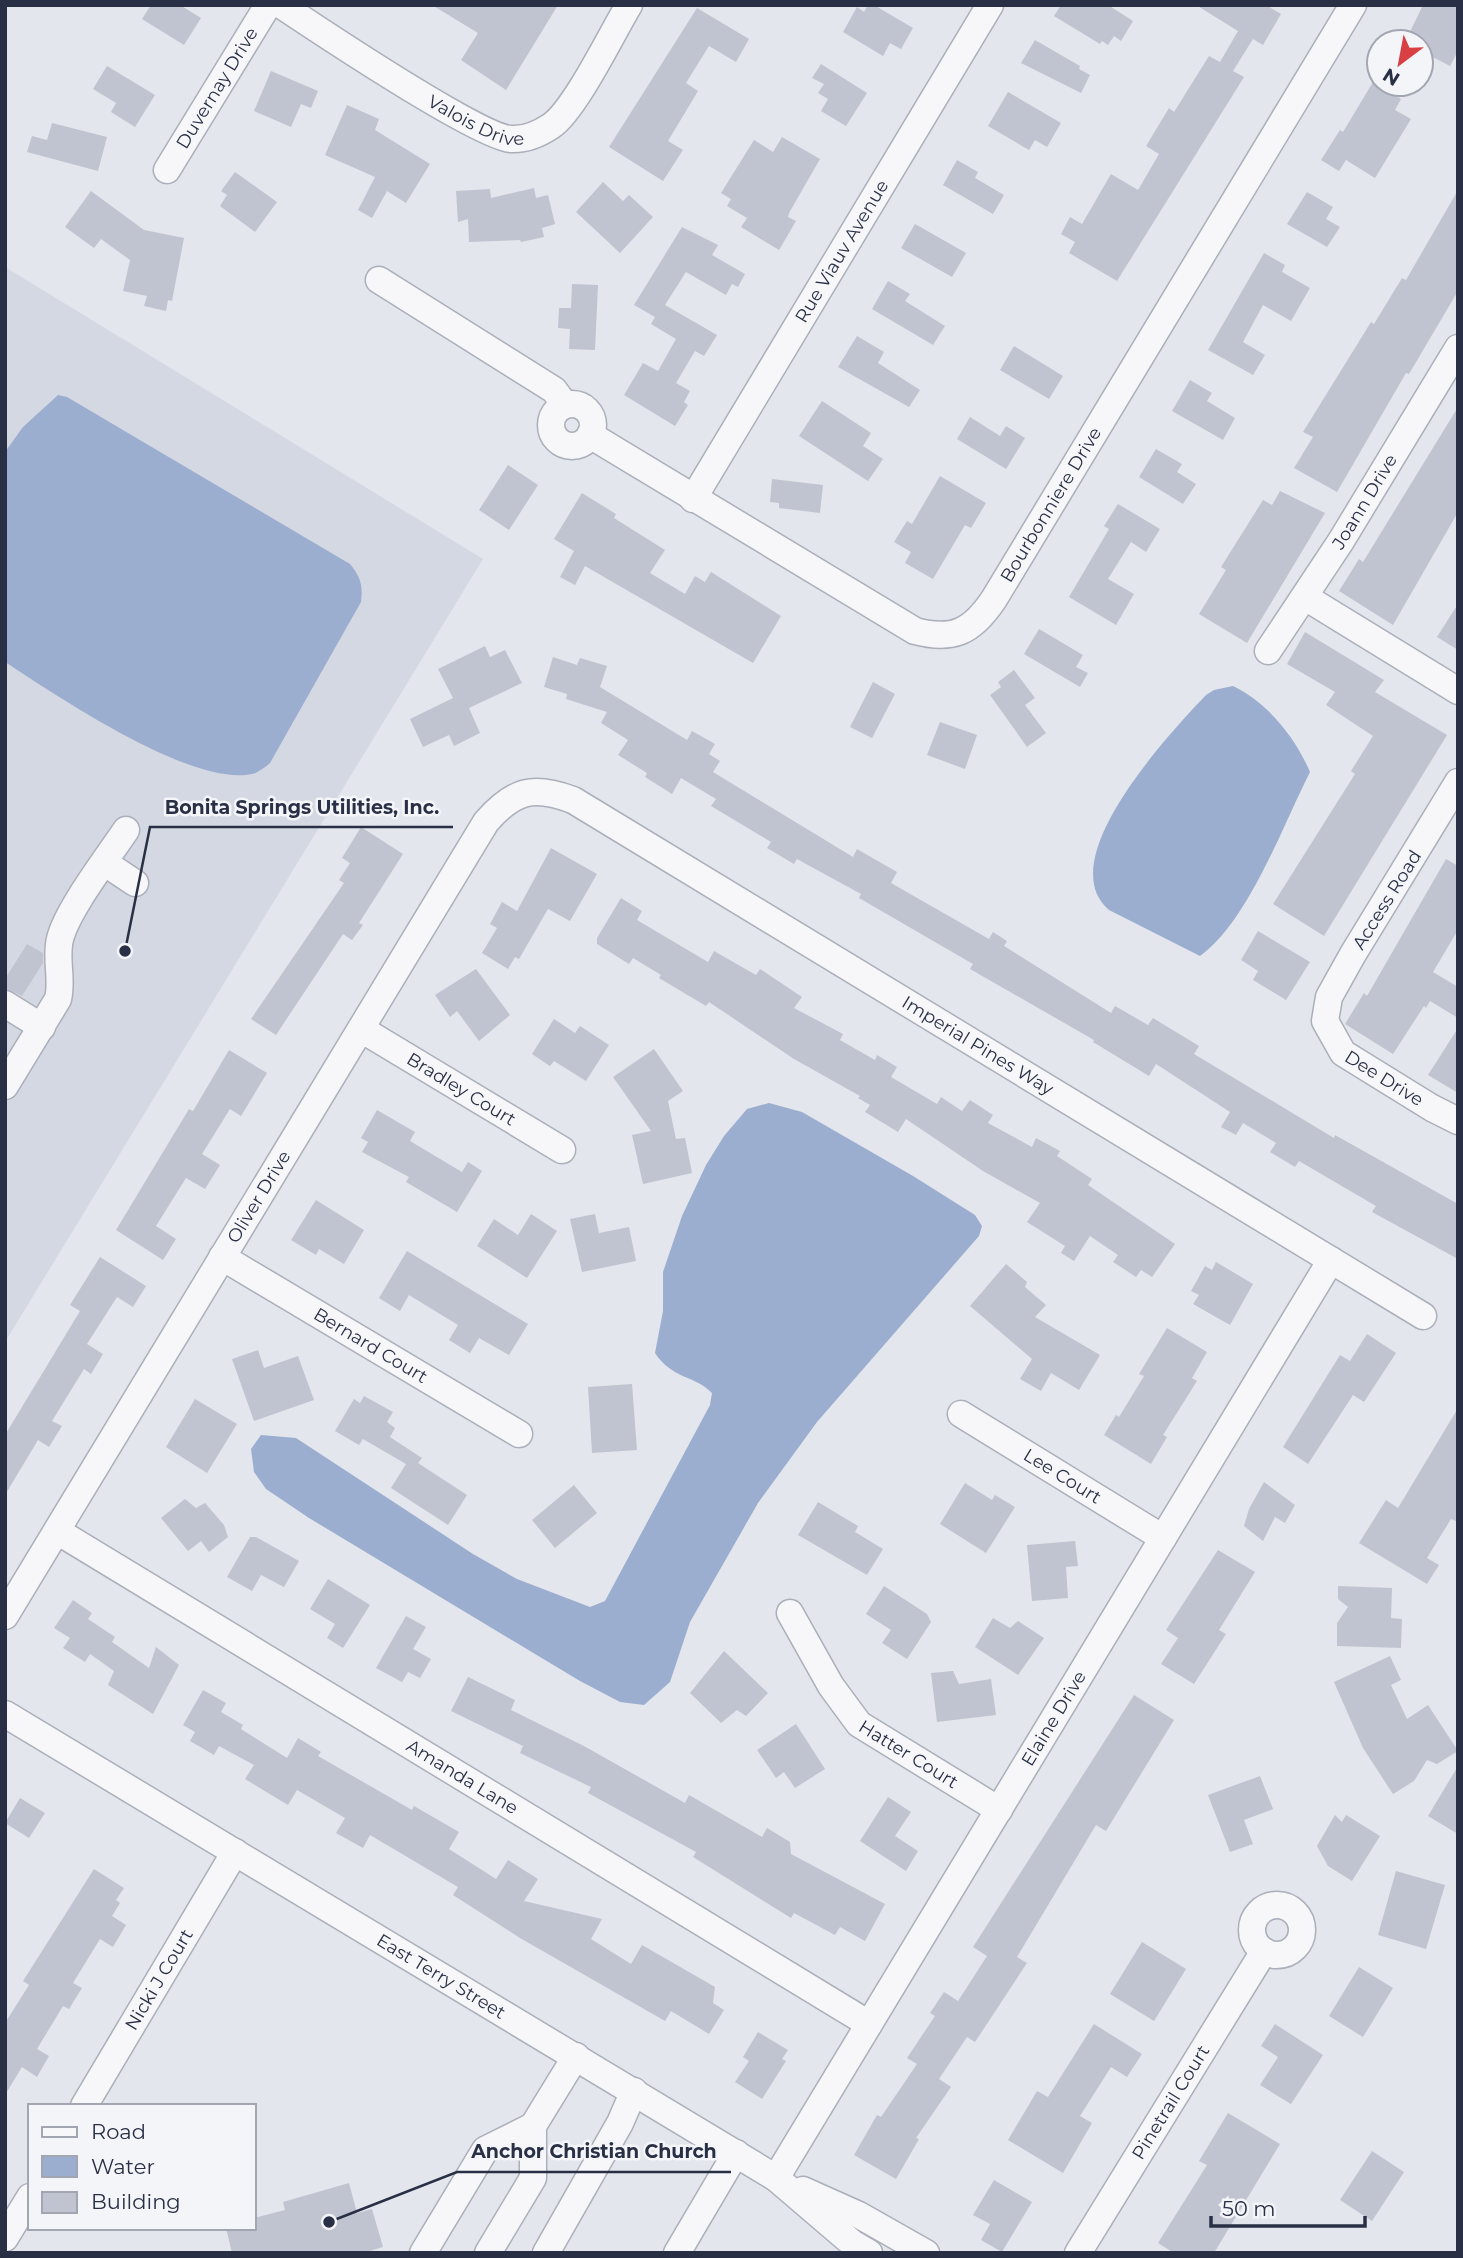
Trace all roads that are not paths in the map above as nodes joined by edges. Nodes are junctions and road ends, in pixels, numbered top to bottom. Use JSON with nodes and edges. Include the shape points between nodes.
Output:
{"nodes":[{"id":1,"x":268,"y":5,"type":"edge"},
{"id":2,"x":282,"y":5,"type":"edge"},
{"id":3,"x":629,"y":5,"type":"edge"},
{"id":4,"x":990,"y":5,"type":"edge"},
{"id":5,"x":1353,"y":5,"type":"edge"},
{"id":6,"x":167,"y":170,"type":"dead end"},
{"id":7,"x":379,"y":280,"type":"dead end"},
{"id":8,"x":1458,"y":348,"type":"edge"},
{"id":9,"x":693,"y":499,"type":"junction"},
{"id":10,"x":1305,"y":597,"type":"junction"},
{"id":11,"x":1268,"y":651,"type":"dead end"},
{"id":12,"x":1458,"y":691,"type":"edge"},
{"id":13,"x":1458,"y":782,"type":"edge"},
{"id":14,"x":526,"y":791,"type":"joint"},
{"id":15,"x":126,"y":830,"type":"dead end"},
{"id":16,"x":105,"y":863,"type":"junction"},
{"id":17,"x":135,"y":883,"type":"dead end"},
{"id":18,"x":5,"y":1004,"type":"edge"},
{"id":19,"x":1325,"y":1021,"type":"joint"},
{"id":20,"x":42,"y":1027,"type":"junction"},
{"id":21,"x":361,"y":1029,"type":"junction"},
{"id":22,"x":5,"y":1086,"type":"edge"},
{"id":23,"x":1458,"y":1121,"type":"edge"},
{"id":24,"x":562,"y":1150,"type":"dead end"},
{"id":25,"x":222,"y":1257,"type":"junction"},
{"id":26,"x":1331,"y":1260,"type":"junction"},
{"id":27,"x":1423,"y":1316,"type":"dead end"},
{"id":28,"x":961,"y":1414,"type":"dead end"},
{"id":29,"x":519,"y":1434,"type":"dead end"},
{"id":30,"x":57,"y":1531,"type":"junction"},
{"id":31,"x":1163,"y":1538,"type":"junction"},
{"id":32,"x":790,"y":1614,"type":"dead end"},
{"id":33,"x":5,"y":1616,"type":"edge"},
{"id":34,"x":5,"y":1714,"type":"edge"},
{"id":35,"x":999,"y":1810,"type":"junction"},
{"id":36,"x":234,"y":1852,"type":"junction"},
{"id":37,"x":1264,"y":1951,"type":"dead end"},
{"id":38,"x":869,"y":2024,"type":"junction"},
{"id":39,"x":576,"y":2056,"type":"junction"},
{"id":40,"x":634,"y":2091,"type":"junction"},
{"id":41,"x":85,"y":2104,"type":"edge"},
{"id":42,"x":533,"y":2126,"type":"junction"},
{"id":43,"x":736,"y":2153,"type":"junction"},
{"id":44,"x":776,"y":2178,"type":"junction"},
{"id":45,"x":28,"y":2200,"type":"edge"},
{"id":46,"x":5,"y":2238,"type":"edge"},
{"id":47,"x":867,"y":2252,"type":"edge"},
{"id":48,"x":422,"y":2253,"type":"edge"},
{"id":49,"x":488,"y":2253,"type":"edge"},
{"id":50,"x":546,"y":2253,"type":"edge"},
{"id":51,"x":677,"y":2253,"type":"edge"},
{"id":52,"x":926,"y":2253,"type":"edge"},
{"id":53,"x":1078,"y":2253,"type":"edge"}],
"edges":[{"from":1,"to":6,"type":"street","name":"Duvernay Drive"},
{"from":2,"to":3,"type":"street","name":"Valois Drive","via":[[471,122],[509,140],[531,137],[554,124]]},
{"from":4,"to":9,"type":"street","name":"Rue Viauv Avenue"},
{"from":5,"to":9,"type":"street","name":"Bourbonniere Drive","via":[[982,618],[962,631],[939,637],[915,631]]},
{"from":7,"to":9,"type":"street","name":"Bourbonniere Drive","via":[[554,390],[565,405],[585,409],[592,421],[590,435]]},
{"from":8,"to":10,"type":"street","name":"Joann Drive"},
{"from":10,"to":11,"type":"street","name":"Joann Drive"},
{"from":10,"to":12,"type":"street"},
{"from":13,"to":19,"type":"street","name":"Access Road","via":[[1353,954],[1329,998]]},
{"from":14,"to":21,"type":"street","name":"Oliver Drive","via":[[503,803],[486,822]]},
{"from":14,"to":26,"type":"street","name":"Imperial Pines Way","via":[[550,792],[573,800]]},
{"from":15,"to":16,"type":"street"},
{"from":16,"to":17,"type":"street"},
{"from":16,"to":20,"type":"street","via":[[60,938],[60,991]]},
{"from":18,"to":20,"type":"street"},
{"from":19,"to":23,"type":"street","name":"Dee Drive","via":[[1343,1053]]},
{"from":20,"to":22,"type":"street"},
{"from":21,"to":24,"type":"street","name":"Bradley Court"},
{"from":21,"to":25,"type":"street","name":"Oliver Drive"},
{"from":25,"to":29,"type":"street","name":"Bernard Court"},
{"from":25,"to":30,"type":"street","name":"Oliver Drive"},
{"from":26,"to":27,"type":"street","name":"Imperial Pines Way"},
{"from":26,"to":31,"type":"street","name":"Elaine Drive"},
{"from":28,"to":31,"type":"street","name":"Lee Court"},
{"from":30,"to":33,"type":"street","name":"Oliver Drive"},
{"from":30,"to":38,"type":"street","name":"Amanda Lane"},
{"from":31,"to":35,"type":"street","name":"Elaine Drive"},
{"from":32,"to":35,"type":"street","name":"Hatter Court","via":[[831,1686],[859,1724]]},
{"from":34,"to":36,"type":"street","name":"East Terry Street"},
{"from":35,"to":38,"type":"street","name":"Elaine Drive"},
{"from":36,"to":39,"type":"street","name":"East Terry Street"},
{"from":36,"to":41,"type":"street","name":"Nicki J Court"},
{"from":37,"to":53,"type":"street","name":"Pinetrail Court"},
{"from":38,"to":44,"type":"street","name":"Elaine Drive"},
{"from":39,"to":40,"type":"street","name":"East Terry Street"},
{"from":39,"to":42,"type":"street"},
{"from":40,"to":43,"type":"street","name":"East Terry Street"},
{"from":40,"to":50,"type":"street"},
{"from":42,"to":48,"type":"street","via":[[485,2150]]},
{"from":42,"to":49,"type":"street","via":[[533,2178]]},
{"from":43,"to":44,"type":"street","name":"East Terry Street"},
{"from":43,"to":51,"type":"street"},
{"from":44,"to":47,"type":"street","name":"East Terry Street"},
{"from":44,"to":52,"type":"street","via":[[859,2215]]},
{"from":45,"to":46,"type":"street"}]}
